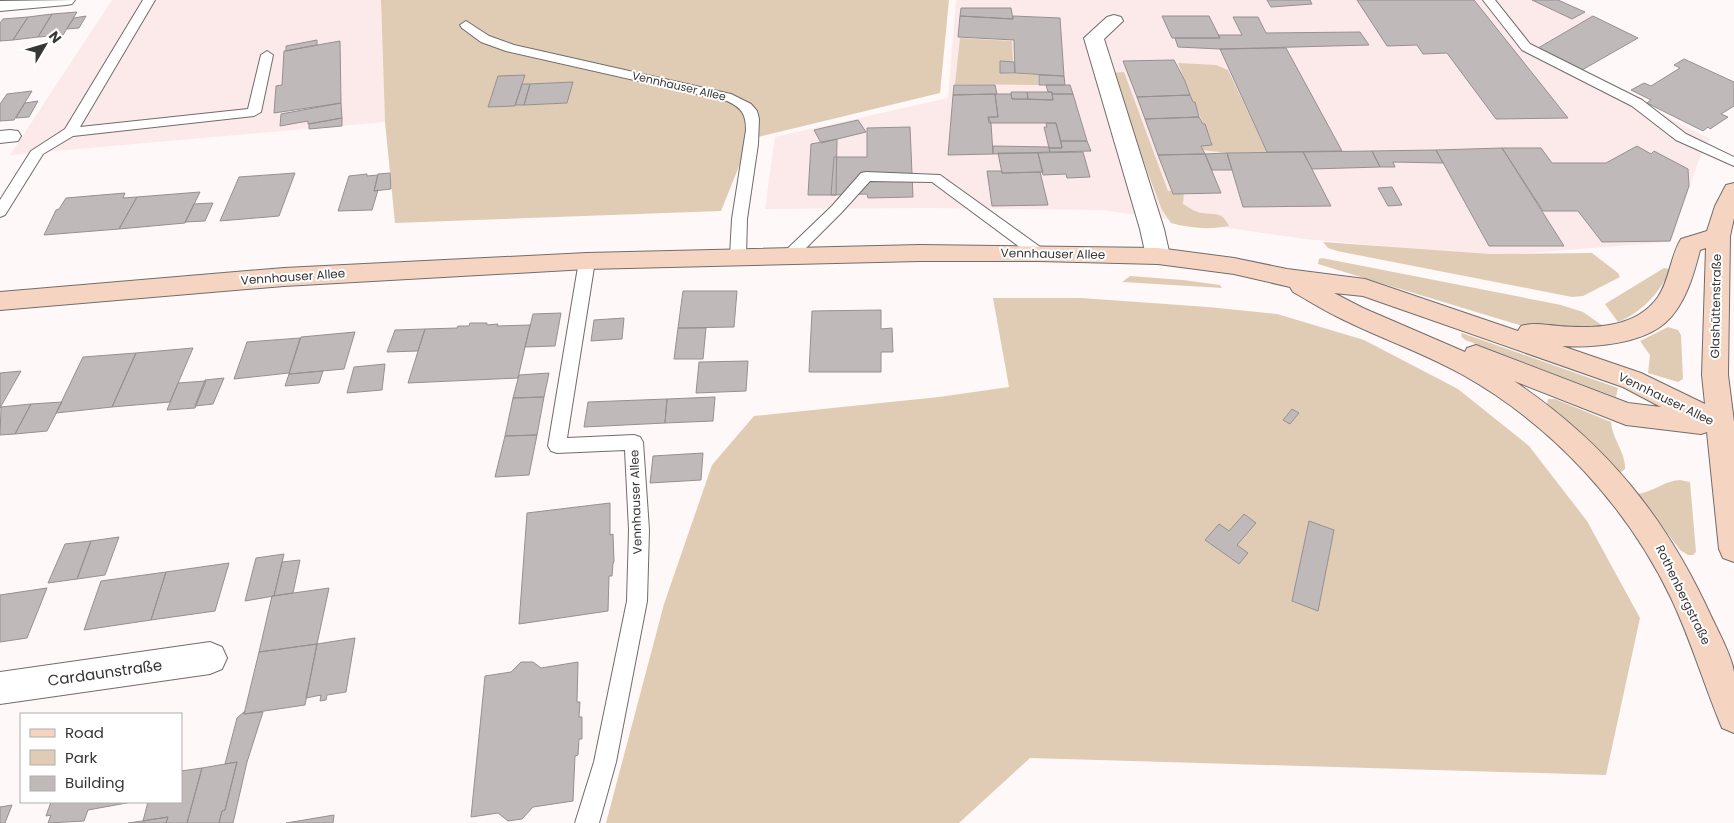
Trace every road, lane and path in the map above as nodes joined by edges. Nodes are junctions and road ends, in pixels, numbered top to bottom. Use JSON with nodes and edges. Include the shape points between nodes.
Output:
{"nodes":[{"id":1,"x":66,"y":0,"type":"edge"},
{"id":2,"x":149,"y":0,"type":"edge"},
{"id":3,"x":1489,"y":0,"type":"edge"},
{"id":4,"x":0,"y":6,"type":"edge"},
{"id":5,"x":1114,"y":21,"type":"dead end"},
{"id":6,"x":466,"y":25,"type":"dead end"},
{"id":7,"x":267,"y":55,"type":"dead end"},
{"id":8,"x":70,"y":132,"type":"junction"},
{"id":9,"x":1734,"y":162,"type":"edge"},
{"id":10,"x":1734,"y":190,"type":"edge"},
{"id":11,"x":0,"y":212,"type":"edge"},
{"id":12,"x":1718,"y":236,"type":"junction"},
{"id":13,"x":1038,"y":252,"type":"junction"},
{"id":14,"x":790,"y":255,"type":"junction"},
{"id":15,"x":738,"y":256,"type":"junction"},
{"id":16,"x":1158,"y":256,"type":"junction"},
{"id":17,"x":587,"y":260,"type":"junction"},
{"id":18,"x":1287,"y":278,"type":"junction"},
{"id":19,"x":0,"y":301,"type":"edge"},
{"id":20,"x":1462,"y":320,"type":"junction"},
{"id":21,"x":1720,"y":425,"type":"junction"},
{"id":22,"x":1613,"y":485,"type":"joint"},
{"id":23,"x":1734,"y":549,"type":"edge"},
{"id":24,"x":210,"y":658,"type":"dead end"},
{"id":25,"x":0,"y":688,"type":"edge"},
{"id":26,"x":1734,"y":716,"type":"edge"},
{"id":27,"x":587,"y":823,"type":"edge"}],
"edges":[{"from":1,"to":4,"type":"street"},
{"from":2,"to":8,"type":"lane"},
{"from":3,"to":9,"type":"lane","via":[[1526,47],[1637,103],[1681,137]]},
{"from":5,"to":16,"type":"street","via":[[1094,38]]},
{"from":6,"to":15,"type":"lane","name":"Vennhauser Allee","via":[[486,39],[510,48],[731,98],[746,106],[751,111],[752,140],[739,216]]},
{"from":7,"to":8,"type":"lane","via":[[254,112]]},
{"from":8,"to":11,"type":"lane","via":[[38,151]]},
{"from":10,"to":12,"type":"main road","name":"Glashüttenstraße","via":[[1728,198]]},
{"from":12,"to":20,"type":"main road","via":[[1690,245],[1671,297],[1660,313],[1621,334],[1582,339],[1521,332]]},
{"from":12,"to":21,"type":"main road","name":"Glashüttenstraße","via":[[1715,375]]},
{"from":13,"to":14,"type":"main road","name":"Vennhauser Allee"},
{"from":13,"to":14,"type":"lane","via":[[935,178],[866,176],[838,209]]},
{"from":13,"to":16,"type":"main road","name":"Vennhauser Allee"},
{"from":14,"to":15,"type":"main road","name":"Vennhauser Allee"},
{"from":15,"to":17,"type":"main road","name":"Vennhauser Allee"},
{"from":16,"to":18,"type":"main road","name":"Vennhauser Allee","via":[[1234,266]]},
{"from":17,"to":19,"type":"main road","name":"Vennhauser Allee","via":[[284,277]]},
{"from":17,"to":27,"type":"lane","name":"Vennhauser Allee","via":[[557,446],[634,442],[639,530],[637,601],[605,762]]},
{"from":18,"to":20,"type":"main road","name":"Vennhauser Allee","via":[[1365,288]]},
{"from":18,"to":21,"type":"main road","name":"Vennhauser Allee","via":[[1626,414]]},
{"from":18,"to":22,"type":"main road","name":"Vennhauser Allee","via":[[1360,317],[1421,342],[1487,376],[1563,434]]},
{"from":20,"to":21,"type":"main road","name":"Vennhauser Allee","via":[[1632,380]]},
{"from":21,"to":23,"type":"main road"},
{"from":22,"to":26,"type":"main road","name":"Rothenbergstraße","via":[[1659,546],[1679,583],[1707,641]]},
{"from":24,"to":25,"type":"street","name":"Cardaunstraße"}]}
